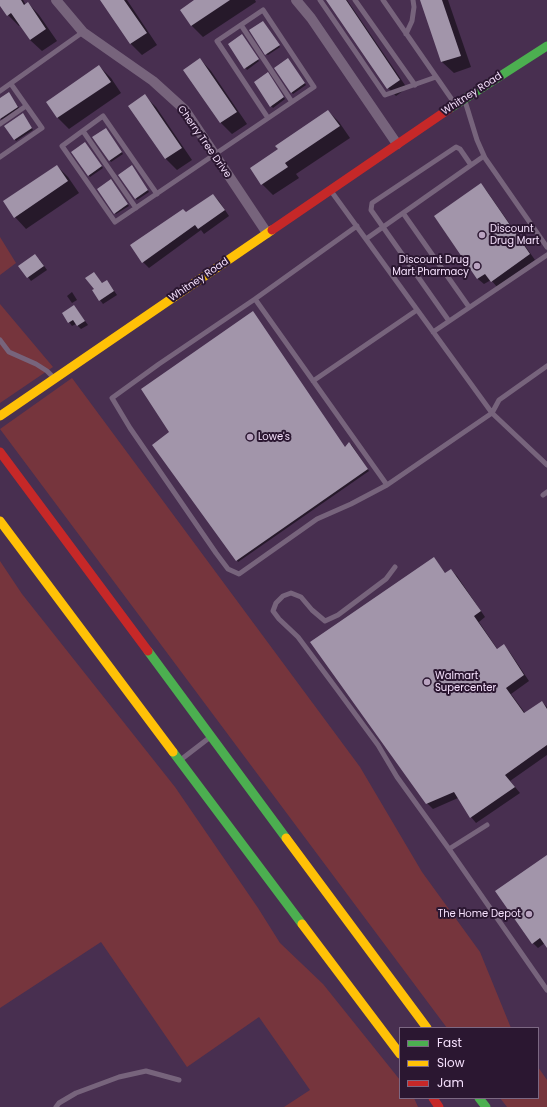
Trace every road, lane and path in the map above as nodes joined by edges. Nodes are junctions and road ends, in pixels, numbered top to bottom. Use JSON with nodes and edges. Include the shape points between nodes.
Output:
{"nodes":[{"id":1,"x":56,"y":0,"type":"edge"},
{"id":2,"x":296,"y":0,"type":"edge"},
{"id":3,"x":320,"y":0,"type":"edge"},
{"id":4,"x":356,"y":0,"type":"edge"},
{"id":5,"x":383,"y":0,"type":"edge"},
{"id":6,"x":413,"y":0,"type":"edge"},
{"id":7,"x":241,"y":25,"type":"junction"},
{"id":8,"x":83,"y":32,"type":"junction"},
{"id":9,"x":406,"y":34,"type":"junction"},
{"id":10,"x":547,"y":46,"type":"edge"},
{"id":11,"x":436,"y":77,"type":"junction"},
{"id":12,"x":11,"y":84,"type":"junction"},
{"id":13,"x":415,"y":85,"type":"junction"},
{"id":14,"x":0,"y":91,"type":"edge"},
{"id":15,"x":465,"y":99,"type":"junction"},
{"id":16,"x":292,"y":102,"type":"junction"},
{"id":17,"x":455,"y":105,"type":"junction"},
{"id":18,"x":26,"y":106,"type":"junction"},
{"id":19,"x":268,"y":118,"type":"junction"},
{"id":20,"x":0,"y":124,"type":"edge"},
{"id":21,"x":83,"y":131,"type":"junction"},
{"id":22,"x":398,"y":144,"type":"junction"},
{"id":23,"x":214,"y":155,"type":"junction"},
{"id":24,"x":484,"y":156,"type":"junction"},
{"id":25,"x":0,"y":157,"type":"edge"},
{"id":26,"x":471,"y":165,"type":"junction"},
{"id":27,"x":331,"y":190,"type":"junction"},
{"id":28,"x":157,"y":194,"type":"junction"},
{"id":29,"x":136,"y":208,"type":"junction"},
{"id":30,"x":403,"y":213,"type":"junction"},
{"id":31,"x":357,"y":226,"type":"junction"},
{"id":32,"x":382,"y":227,"type":"junction"},
{"id":33,"x":268,"y":233,"type":"junction"},
{"id":34,"x":366,"y":238,"type":"junction"},
{"id":35,"x":547,"y":247,"type":"edge"},
{"id":36,"x":547,"y":255,"type":"edge"},
{"id":37,"x":254,"y":299,"type":"junction"},
{"id":38,"x":470,"y":307,"type":"junction"},
{"id":39,"x":417,"y":310,"type":"junction"},
{"id":40,"x":449,"y":321,"type":"junction"},
{"id":41,"x":433,"y":332,"type":"junction"},
{"id":42,"x":0,"y":340,"type":"edge"},
{"id":43,"x":547,"y":366,"type":"edge"},
{"id":44,"x":55,"y":379,"type":"junction"},
{"id":45,"x":313,"y":381,"type":"junction"},
{"id":46,"x":492,"y":414,"type":"junction"},
{"id":47,"x":0,"y":416,"type":"edge"},
{"id":48,"x":0,"y":452,"type":"edge"},
{"id":49,"x":547,"y":465,"type":"edge"},
{"id":50,"x":387,"y":485,"type":"junction"},
{"id":51,"x":0,"y":521,"type":"edge"},
{"id":52,"x":396,"y":567,"type":"dead end"},
{"id":53,"x":211,"y":736,"type":"junction"},
{"id":54,"x":179,"y":760,"type":"junction"},
{"id":55,"x":487,"y":825,"type":"dead end"},
{"id":56,"x":449,"y":849,"type":"junction"},
{"id":57,"x":547,"y":990,"type":"edge"},
{"id":58,"x":427,"y":1027,"type":"edge"},
{"id":59,"x":399,"y":1053,"type":"edge"},
{"id":60,"x":179,"y":1080,"type":"dead end"},
{"id":61,"x":56,"y":1107,"type":"edge"}],
"edges":[{"from":1,"to":8,"type":"street","name":"Cherry Tree Drive"},
{"from":2,"to":22,"type":"street"},
{"from":3,"to":13,"type":"lane","via":[[385,95]]},
{"from":4,"to":13,"type":"lane"},
{"from":5,"to":9,"type":"lane"},
{"from":6,"to":9,"type":"lane","via":[[412,21]]},
{"from":7,"to":16,"type":"lane"},
{"from":7,"to":16,"type":"lane","via":[[263,10],[314,87]]},
{"from":7,"to":19,"type":"lane","via":[[217,41]]},
{"from":8,"to":12,"type":"lane"},
{"from":8,"to":23,"type":"street","name":"Cherry Tree Drive","via":[[153,81],[185,110]]},
{"from":9,"to":11,"type":"lane"},
{"from":10,"to":15,"type":"main road","name":"Whitney Road"},
{"from":11,"to":13,"type":"lane"},
{"from":11,"to":17,"type":"lane"},
{"from":12,"to":14,"type":"lane"},
{"from":12,"to":18,"type":"lane"},
{"from":15,"to":17,"type":"main road","name":"Whitney Road"},
{"from":15,"to":24,"type":"lane"},
{"from":16,"to":19,"type":"lane"},
{"from":17,"to":22,"type":"main road","name":"Whitney Road"},
{"from":18,"to":20,"type":"lane"},
{"from":18,"to":25,"type":"lane","via":[[42,128]]},
{"from":19,"to":23,"type":"lane"},
{"from":21,"to":28,"type":"lane","via":[[103,116]]},
{"from":21,"to":29,"type":"lane"},
{"from":21,"to":29,"type":"lane","via":[[62,146],[115,222]]},
{"from":22,"to":27,"type":"main road","name":"Whitney Road"},
{"from":23,"to":28,"type":"lane"},
{"from":23,"to":33,"type":"street","name":"Cherry Tree Drive"},
{"from":24,"to":26,"type":"lane"},
{"from":24,"to":35,"type":"lane"},
{"from":26,"to":30,"type":"lane"},
{"from":26,"to":32,"type":"lane","via":[[456,147],[372,204],[371,210]]},
{"from":27,"to":31,"type":"lane"},
{"from":27,"to":33,"type":"main road","name":"Whitney Road"},
{"from":28,"to":29,"type":"lane"},
{"from":30,"to":32,"type":"lane"},
{"from":30,"to":38,"type":"lane"},
{"from":31,"to":34,"type":"lane"},
{"from":31,"to":37,"type":"lane"},
{"from":32,"to":34,"type":"lane"},
{"from":32,"to":40,"type":"lane"},
{"from":33,"to":44,"type":"main road","name":"Whitney Road"},
{"from":34,"to":39,"type":"lane"},
{"from":36,"to":38,"type":"lane"},
{"from":37,"to":45,"type":"lane"},
{"from":37,"to":50,"type":"lane","via":[[112,398],[200,531],[228,569],[239,574],[317,518]]},
{"from":38,"to":40,"type":"lane"},
{"from":39,"to":41,"type":"lane"},
{"from":39,"to":45,"type":"lane"},
{"from":40,"to":41,"type":"lane"},
{"from":41,"to":46,"type":"lane"},
{"from":42,"to":44,"type":"lane","via":[[9,352],[36,364]]},
{"from":43,"to":46,"type":"lane","via":[[499,400]]},
{"from":44,"to":47,"type":"main road","name":"Whitney Road"},
{"from":45,"to":50,"type":"lane"},
{"from":46,"to":49,"type":"lane"},
{"from":46,"to":50,"type":"lane"},
{"from":48,"to":53,"type":"main road"},
{"from":51,"to":54,"type":"main road"},
{"from":52,"to":56,"type":"lane","via":[[386,579],[338,615],[325,621],[301,597],[291,593],[282,596],[273,611],[298,637],[336,688]]},
{"from":53,"to":54,"type":"lane"},
{"from":53,"to":58,"type":"main road"},
{"from":54,"to":59,"type":"main road"},
{"from":55,"to":56,"type":"lane"},
{"from":56,"to":57,"type":"lane"},
{"from":60,"to":61,"type":"lane","via":[[146,1072],[119,1077],[76,1093]]}]}
